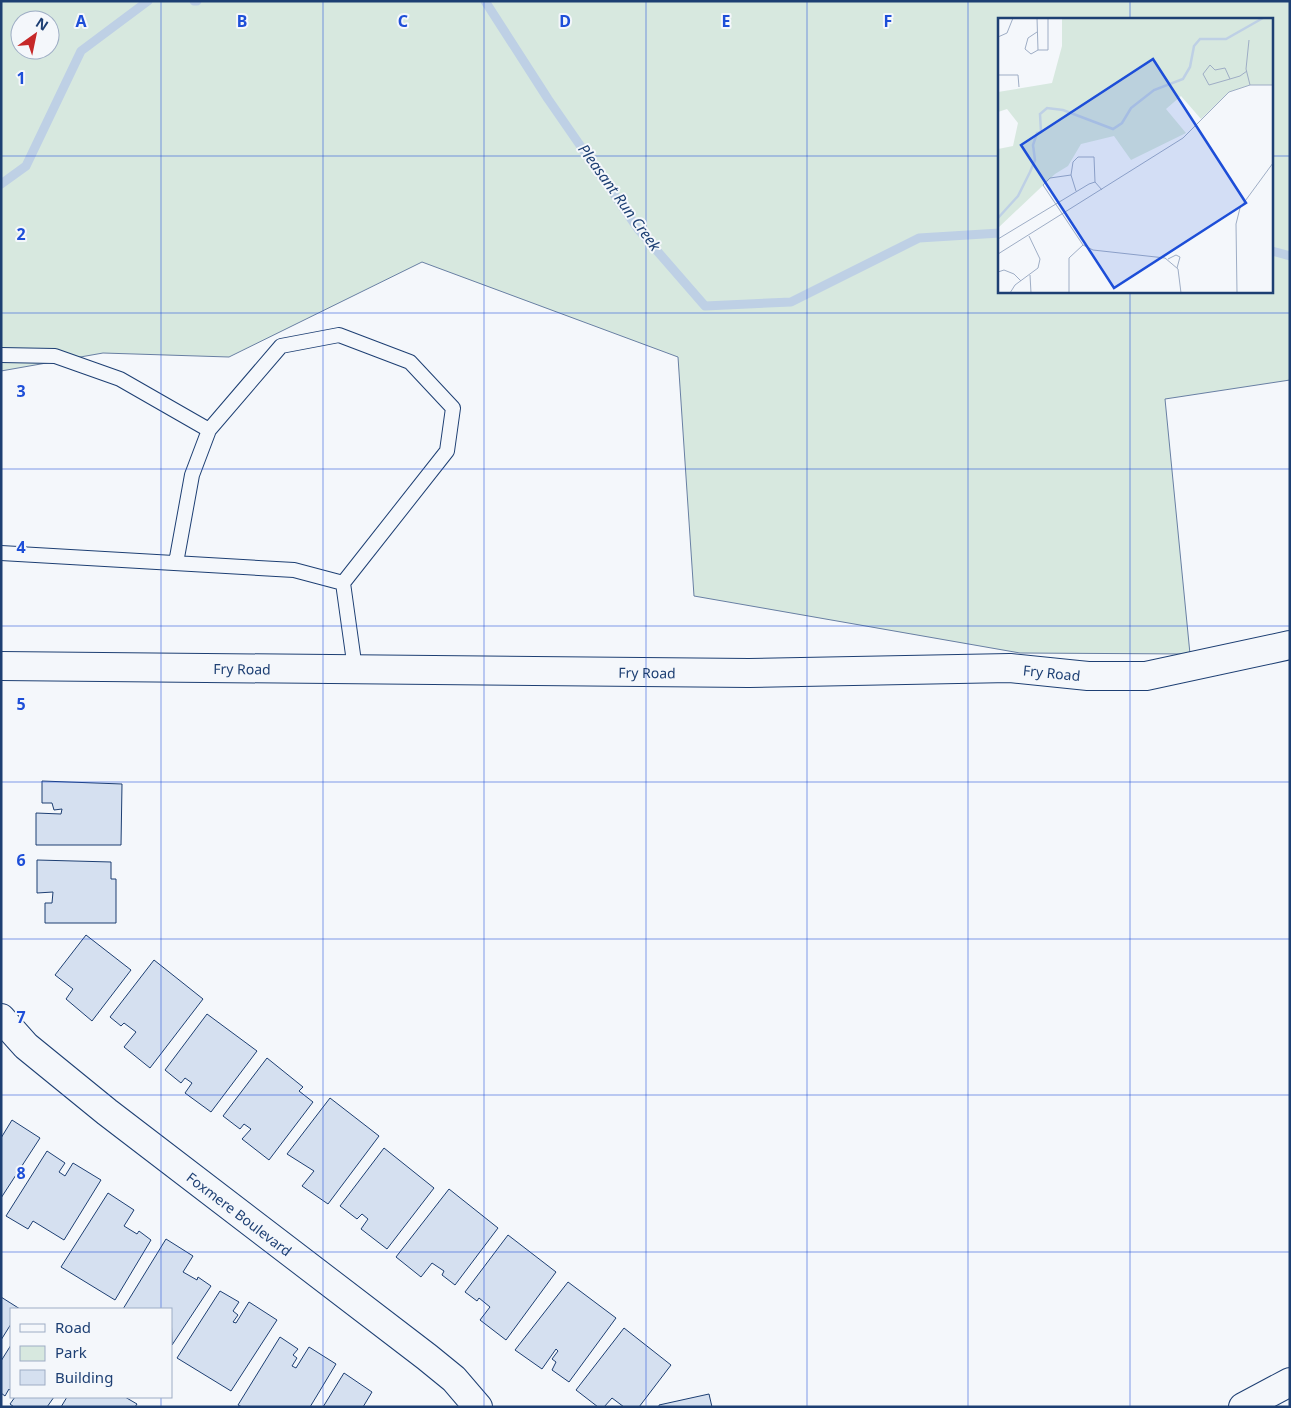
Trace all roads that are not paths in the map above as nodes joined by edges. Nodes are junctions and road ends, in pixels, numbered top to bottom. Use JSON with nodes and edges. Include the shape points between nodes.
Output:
{"nodes":[{"id":1,"x":1,"y":355,"type":"edge"},
{"id":2,"x":209,"y":430,"type":"junction"},
{"id":3,"x":1,"y":552,"type":"edge"},
{"id":4,"x":176,"y":563,"type":"junction"},
{"id":5,"x":343,"y":583,"type":"junction"},
{"id":6,"x":1290,"y":646,"type":"edge"},
{"id":7,"x":1,"y":666,"type":"edge"},
{"id":8,"x":355,"y":669,"type":"junction"},
{"id":9,"x":1,"y":1018,"type":"edge"},
{"id":10,"x":1290,"y":1382,"type":"edge"},
{"id":11,"x":478,"y":1407,"type":"edge"},
{"id":12,"x":1243,"y":1407,"type":"edge"}],
"edges":[{"from":1,"to":2,"type":"lane","via":[[55,356],[120,380]]},
{"from":2,"to":4,"type":"lane","via":[[192,475]]},
{"from":2,"to":5,"type":"lane","via":[[281,346],[338,335],[410,362],[453,408],[447,451]]},
{"from":3,"to":4,"type":"lane"},
{"from":4,"to":5,"type":"lane","via":[[294,570]]},
{"from":5,"to":8,"type":"lane"},
{"from":6,"to":8,"type":"street","name":"Fry Road","via":[[1146,676],[1088,676],[1010,668],[749,673]]},
{"from":7,"to":8,"type":"street","name":"Fry Road"},
{"from":9,"to":11,"type":"street","name":"Foxmere Boulevard","via":[[26,1046],[108,1112],[454,1379]]},
{"from":10,"to":12,"type":"street"}]}
